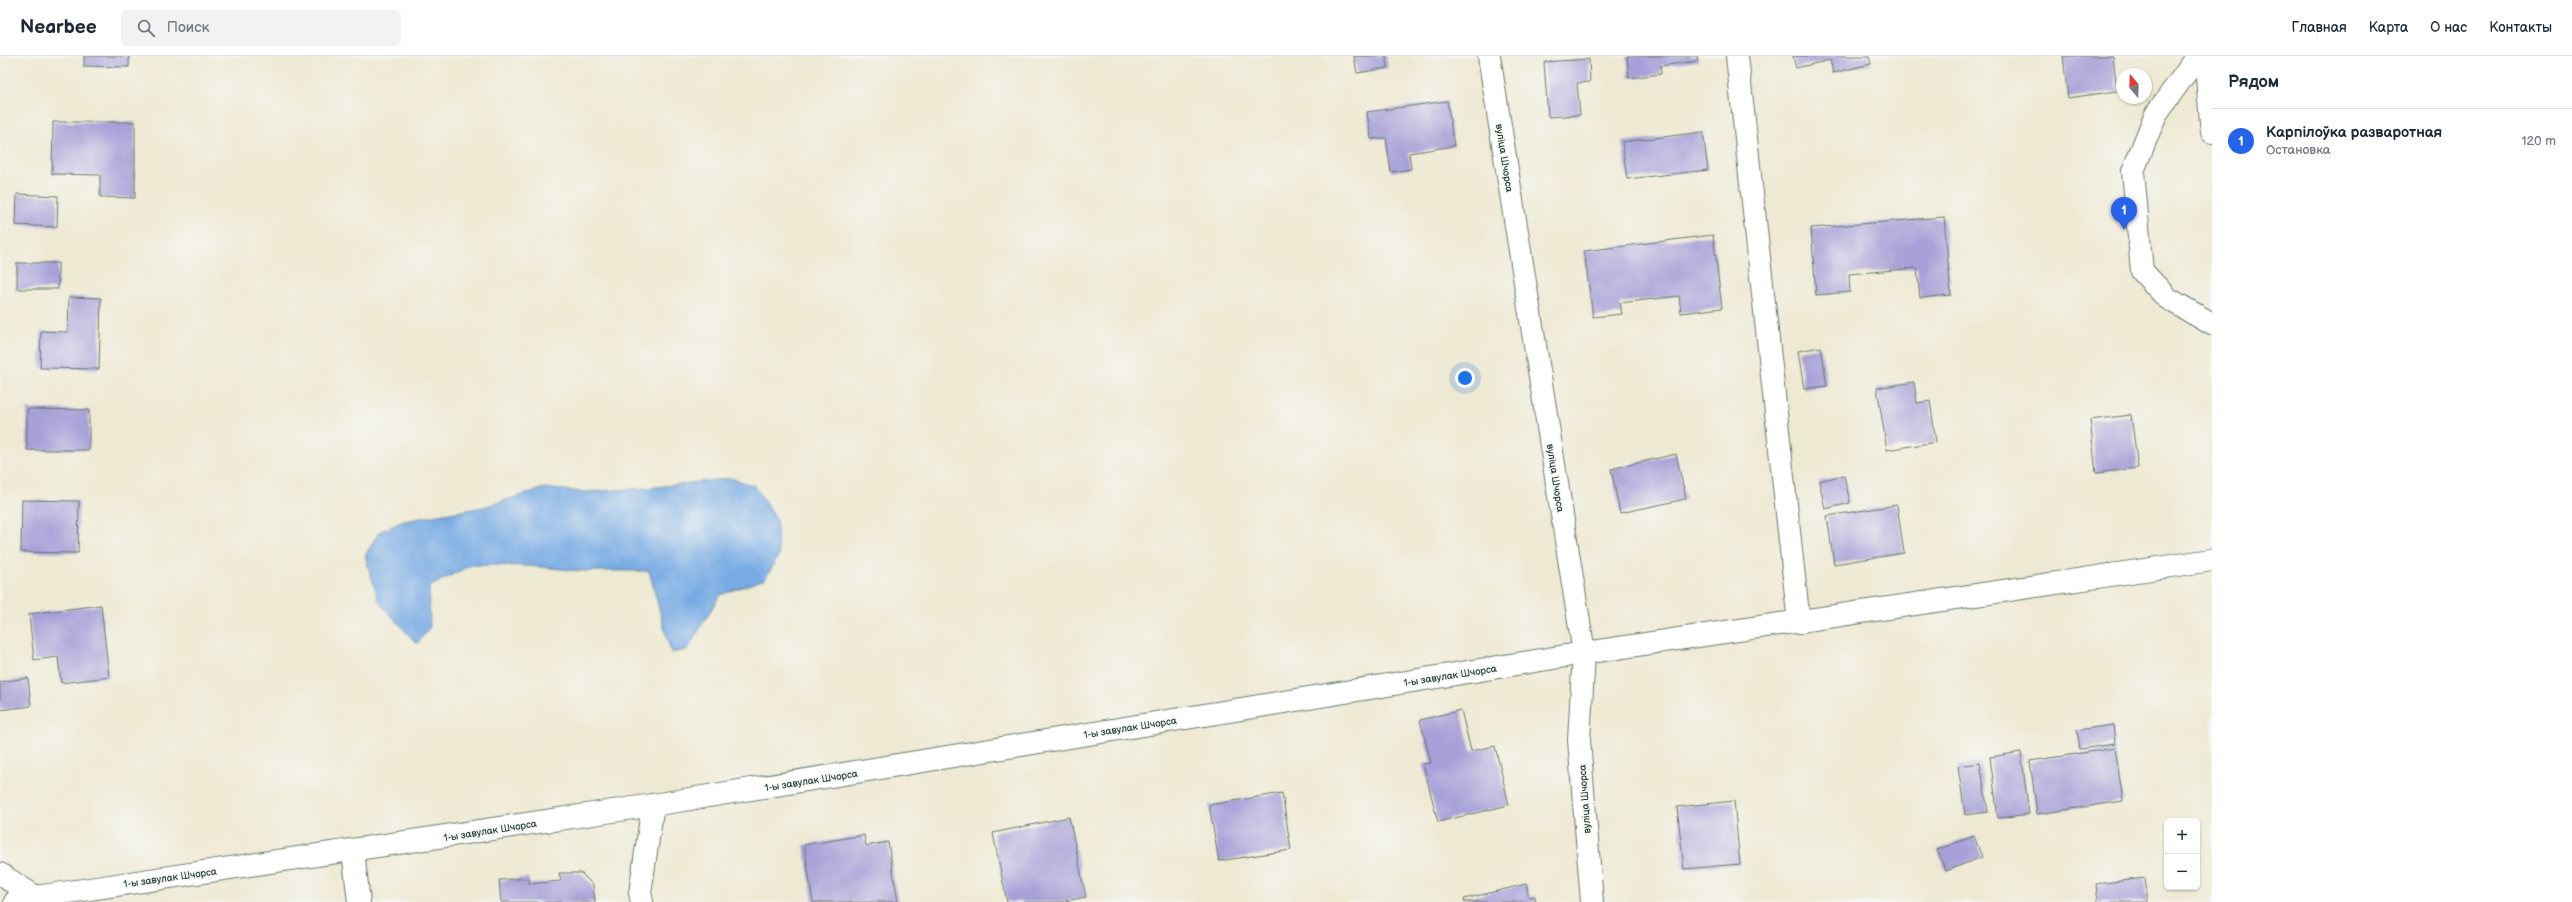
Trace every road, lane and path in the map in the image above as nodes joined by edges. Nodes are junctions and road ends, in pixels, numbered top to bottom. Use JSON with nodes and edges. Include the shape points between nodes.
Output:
{"nodes":[{"id":1,"x":1489,"y":56,"type":"edge"},
{"id":2,"x":1737,"y":56,"type":"edge"},
{"id":3,"x":2198,"y":56,"type":"edge"},
{"id":4,"x":2205,"y":56,"type":"edge"},
{"id":5,"x":2212,"y":132,"type":"edge"},
{"id":6,"x":2212,"y":324,"type":"edge"},
{"id":7,"x":2212,"y":560,"type":"edge"},
{"id":8,"x":1799,"y":623,"type":"junction"},
{"id":9,"x":1584,"y":653,"type":"junction"},
{"id":10,"x":654,"y":805,"type":"junction"},
{"id":11,"x":353,"y":851,"type":"junction"},
{"id":12,"x":0,"y":874,"type":"edge"},
{"id":13,"x":36,"y":897,"type":"junction"},
{"id":14,"x":14,"y":902,"type":"edge"},
{"id":15,"x":359,"y":902,"type":"edge"},
{"id":16,"x":642,"y":902,"type":"edge"},
{"id":17,"x":1592,"y":902,"type":"edge"}],
"edges":[{"from":1,"to":9,"type":"street","name":"вуліца Шчорса"},
{"from":2,"to":8,"type":"street"},
{"from":3,"to":6,"type":"street","via":[[2156,114],[2133,171],[2142,271],[2167,298]]},
{"from":4,"to":5,"type":"street"},
{"from":7,"to":8,"type":"street","name":"1-ы завулак Шчорса"},
{"from":8,"to":9,"type":"street","name":"1-ы завулак Шчорса"},
{"from":9,"to":10,"type":"street","name":"1-ы завулак Шчорса"},
{"from":9,"to":17,"type":"street","name":"вуліца Шчорса","via":[[1579,740]]},
{"from":10,"to":11,"type":"street","name":"1-ы завулак Шчорса"},
{"from":10,"to":16,"type":"street","via":[[640,893]]},
{"from":11,"to":13,"type":"street","name":"1-ы завулак Шчорса"},
{"from":11,"to":15,"type":"street"},
{"from":12,"to":13,"type":"street"},
{"from":13,"to":14,"type":"street","name":"1-ы завулак Шчорса"}]}
